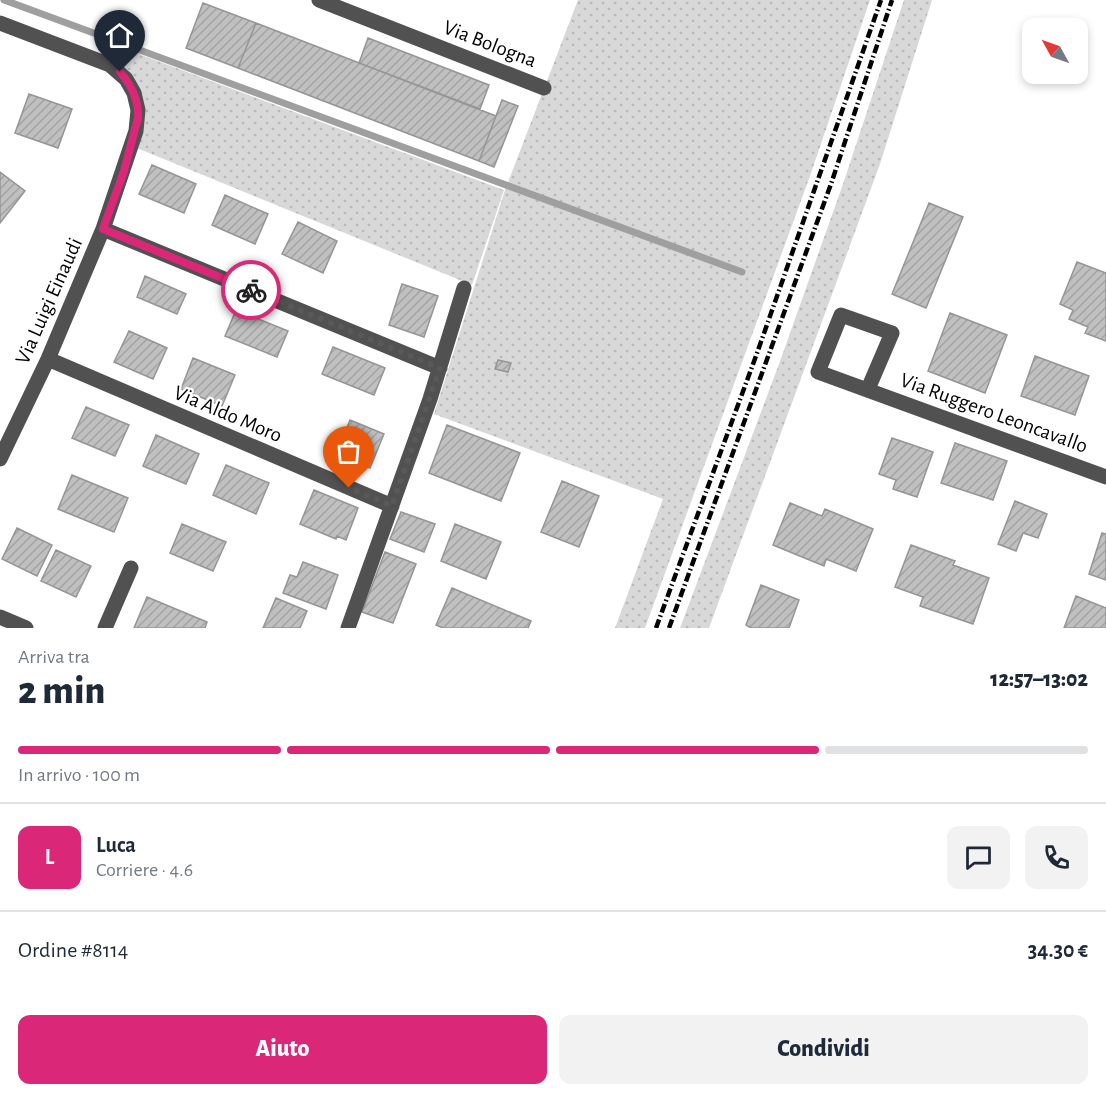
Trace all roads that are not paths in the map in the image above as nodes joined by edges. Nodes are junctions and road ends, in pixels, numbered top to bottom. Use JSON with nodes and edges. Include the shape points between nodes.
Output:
{"nodes":[{"id":1,"x":319,"y":0,"type":"edge"},
{"id":2,"x":0,"y":23,"type":"edge"},
{"id":3,"x":544,"y":88,"type":"dead end"},
{"id":4,"x":103,"y":229,"type":"junction"},
{"id":5,"x":464,"y":288,"type":"dead end"},
{"id":6,"x":48,"y":359,"type":"junction"},
{"id":7,"x":440,"y":368,"type":"junction"},
{"id":8,"x":868,"y":389,"type":"junction"},
{"id":9,"x":0,"y":459,"type":"edge"},
{"id":10,"x":1106,"y":477,"type":"edge"},
{"id":11,"x":392,"y":506,"type":"junction"},
{"id":12,"x":130,"y":568,"type":"dead end"},
{"id":13,"x":0,"y":617,"type":"edge"},
{"id":14,"x":26,"y":628,"type":"edge"},
{"id":15,"x":105,"y":628,"type":"edge"},
{"id":16,"x":348,"y":628,"type":"edge"}],
"edges":[{"from":1,"to":3,"type":"street","name":"Via Bologna"},
{"from":2,"to":4,"type":"street","via":[[105,63],[120,72],[133,90],[137,127]]},
{"from":4,"to":6,"type":"street","name":"Via Luigi Einaudi"},
{"from":4,"to":7,"type":"street","name":"Via Luigi Einaudi"},
{"from":5,"to":7,"type":"street"},
{"from":6,"to":9,"type":"street","name":"Via Luigi Einaudi"},
{"from":6,"to":11,"type":"street","name":"Via Aldo Moro"},
{"from":7,"to":11,"type":"street"},
{"from":8,"to":8,"type":"street","name":"Via Ruggero Leoncavallo","via":[[818,372],[841,315],[892,333]]},
{"from":8,"to":10,"type":"street","name":"Via Ruggero Leoncavallo"},
{"from":11,"to":16,"type":"street"},
{"from":12,"to":15,"type":"street"},
{"from":13,"to":14,"type":"street"}]}
